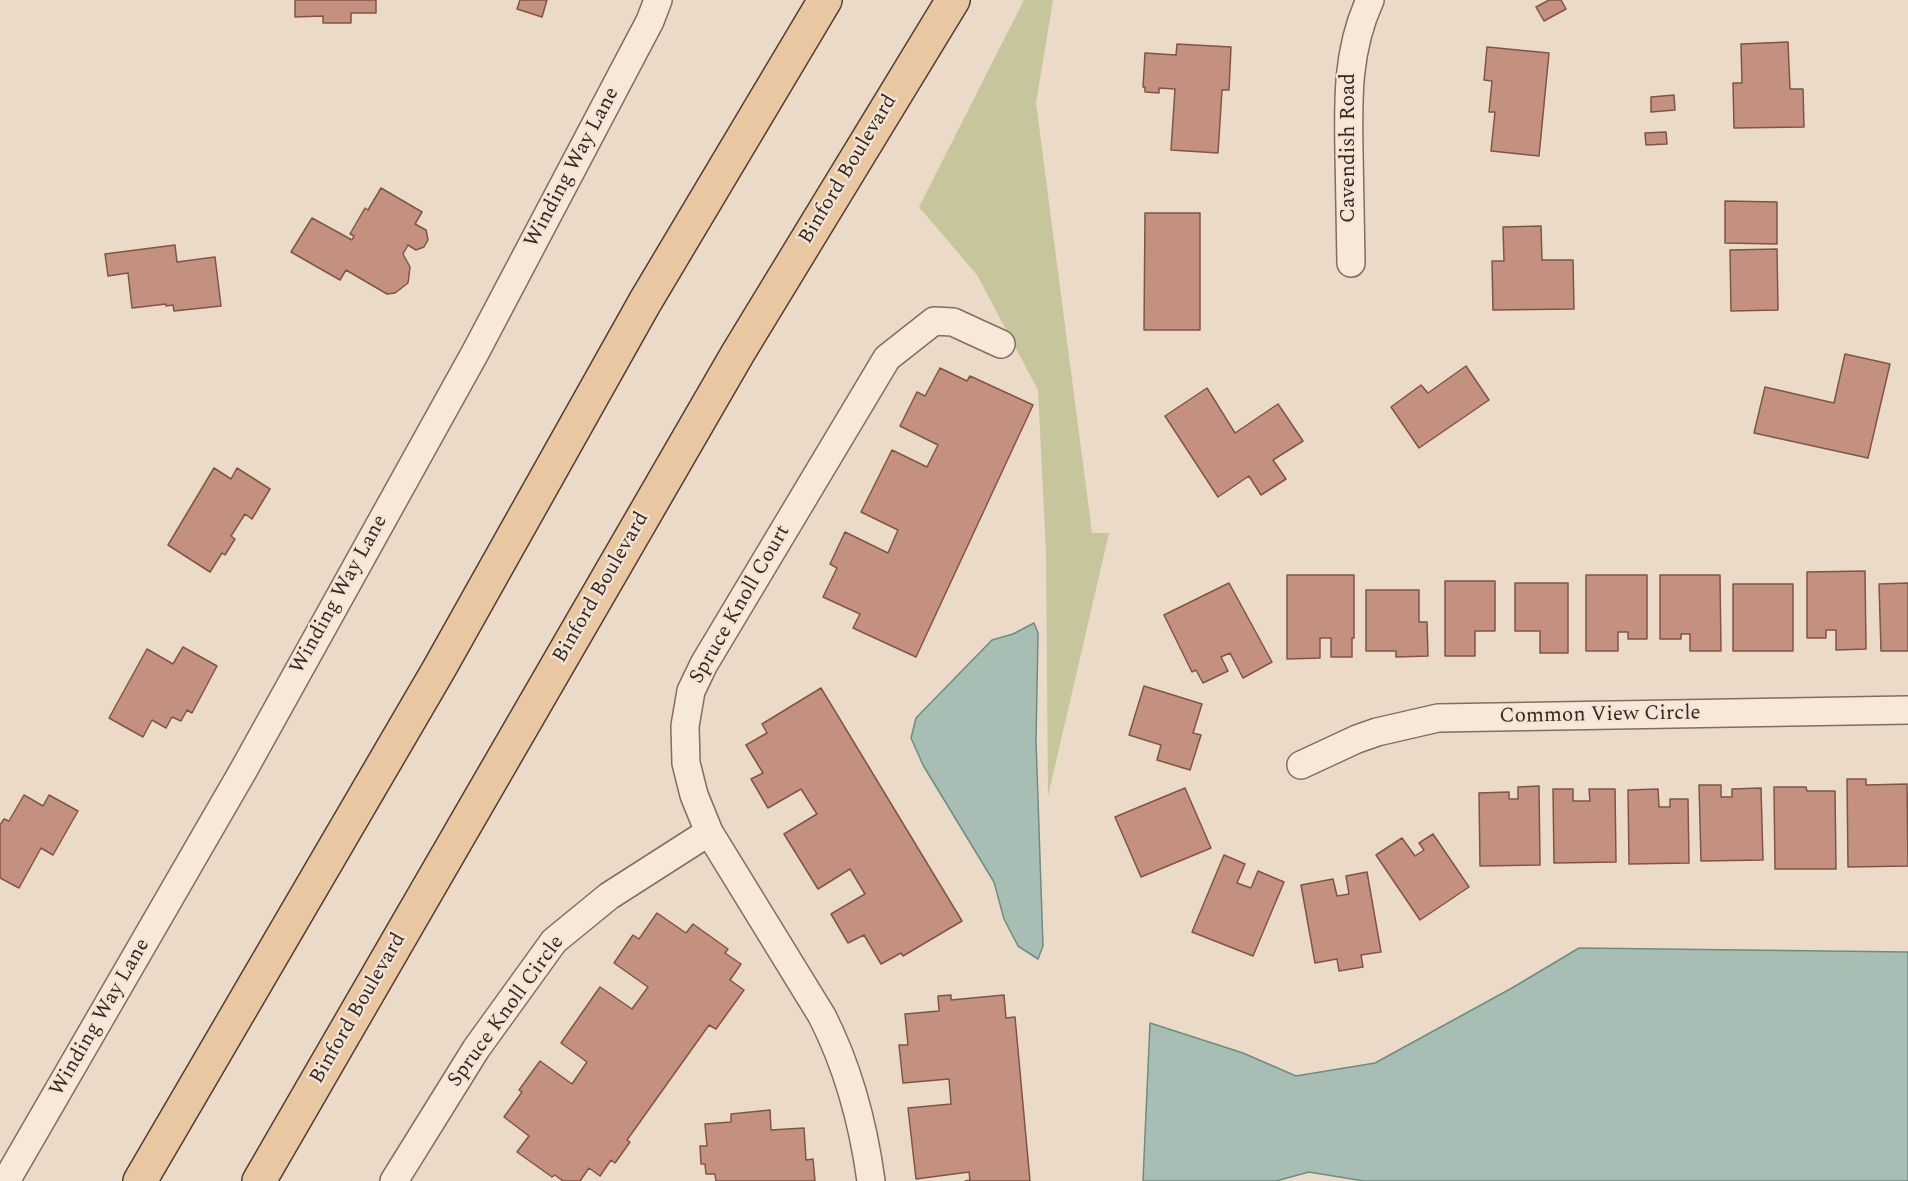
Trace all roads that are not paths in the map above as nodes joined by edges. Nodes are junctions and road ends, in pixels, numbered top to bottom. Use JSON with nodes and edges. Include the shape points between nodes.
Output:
{"nodes":[{"id":1,"x":658,"y":0,"type":"edge"},
{"id":2,"x":825,"y":0,"type":"edge"},
{"id":3,"x":953,"y":0,"type":"edge"},
{"id":4,"x":1370,"y":0,"type":"edge"},
{"id":5,"x":1351,"y":263,"type":"dead end"},
{"id":6,"x":1001,"y":344,"type":"dead end"},
{"id":7,"x":1908,"y":710,"type":"edge"},
{"id":8,"x":1301,"y":765,"type":"dead end"},
{"id":9,"x":710,"y":832,"type":"junction"},
{"id":10,"x":6,"y":1181,"type":"edge"},
{"id":11,"x":140,"y":1181,"type":"edge"},
{"id":12,"x":259,"y":1181,"type":"edge"},
{"id":13,"x":394,"y":1181,"type":"edge"},
{"id":14,"x":871,"y":1181,"type":"edge"}],
"edges":[{"from":1,"to":10,"type":"street","name":"Winding Way Lane","via":[[475,352],[243,771]]},
{"from":2,"to":11,"type":"main road","via":[[645,302],[439,669]]},
{"from":3,"to":12,"type":"main road","name":"Binford Boulevard","via":[[732,363]]},
{"from":4,"to":5,"type":"street","name":"Cavendish Road","via":[[1354,44],[1348,85]]},
{"from":6,"to":9,"type":"street","name":"Spruce Knoll Court","via":[[953,322],[934,321],[887,358],[874,378],[690,691],[685,726],[686,763]]},
{"from":7,"to":8,"type":"street","name":"Common View Circle","via":[[1438,718],[1356,739]]},
{"from":9,"to":13,"type":"street","name":"Spruce Knoll Circle","via":[[609,897],[554,941],[476,1049]]},
{"from":9,"to":14,"type":"street","name":"Spruce Knoll Court","via":[[836,1043],[862,1122]]}]}
